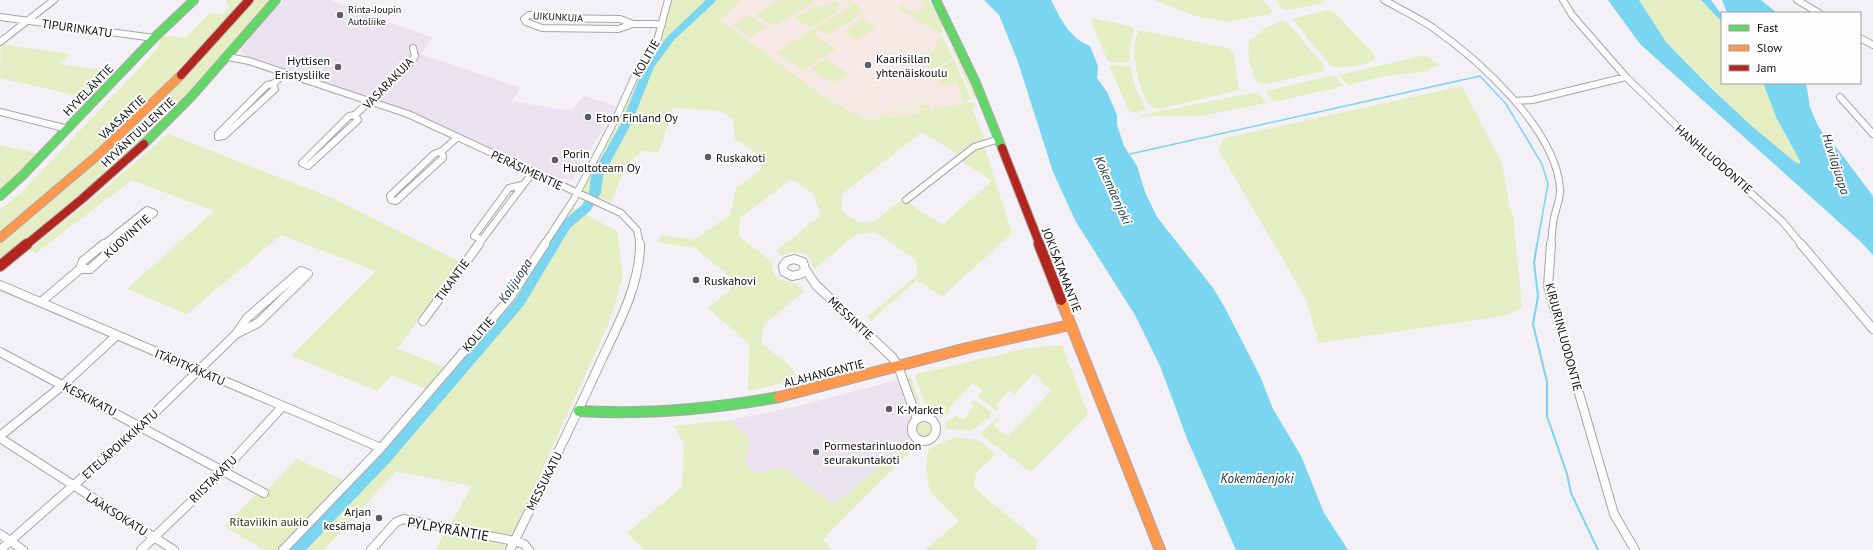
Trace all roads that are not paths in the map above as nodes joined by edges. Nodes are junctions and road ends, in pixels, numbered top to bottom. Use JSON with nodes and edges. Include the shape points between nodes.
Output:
{"nodes":[{"id":1,"x":54,"y":0,"type":"edge"},
{"id":2,"x":194,"y":0,"type":"edge"},
{"id":3,"x":249,"y":0,"type":"edge"},
{"id":4,"x":276,"y":0,"type":"edge"},
{"id":5,"x":668,"y":0,"type":"edge"},
{"id":6,"x":936,"y":0,"type":"edge"},
{"id":7,"x":1384,"y":0,"type":"edge"},
{"id":8,"x":1563,"y":0,"type":"edge"},
{"id":9,"x":1797,"y":0,"type":"edge"},
{"id":10,"x":1817,"y":12,"type":"edge"},
{"id":11,"x":0,"y":17,"type":"edge"},
{"id":12,"x":26,"y":21,"type":"junction"},
{"id":13,"x":633,"y":24,"type":"junction"},
{"id":14,"x":662,"y":24,"type":"junction"},
{"id":15,"x":154,"y":38,"type":"junction"},
{"id":16,"x":1861,"y":39,"type":"edge"},
{"id":17,"x":0,"y":42,"type":"edge"},
{"id":18,"x":1873,"y":45,"type":"edge"},
{"id":19,"x":413,"y":48,"type":"dead end"},
{"id":20,"x":228,"y":57,"type":"junction"},
{"id":21,"x":285,"y":73,"type":"junction"},
{"id":22,"x":1626,"y":77,"type":"junction"},
{"id":23,"x":273,"y":84,"type":"junction"},
{"id":24,"x":1840,"y":97,"type":"dead end"},
{"id":25,"x":1515,"y":100,"type":"junction"},
{"id":26,"x":369,"y":102,"type":"junction"},
{"id":27,"x":0,"y":112,"type":"edge"},
{"id":28,"x":355,"y":115,"type":"junction"},
{"id":29,"x":68,"y":129,"type":"junction"},
{"id":30,"x":1873,"y":134,"type":"edge"},
{"id":31,"x":458,"y":137,"type":"junction"},
{"id":32,"x":999,"y":139,"type":"junction"},
{"id":33,"x":442,"y":151,"type":"junction"},
{"id":34,"x":533,"y":172,"type":"junction"},
{"id":35,"x":580,"y":194,"type":"junction"},
{"id":36,"x":0,"y":196,"type":"edge"},
{"id":37,"x":906,"y":200,"type":"dead end"},
{"id":38,"x":0,"y":238,"type":"edge"},
{"id":39,"x":0,"y":266,"type":"edge"},
{"id":40,"x":80,"y":269,"type":"junction"},
{"id":41,"x":805,"y":269,"type":"dead end"},
{"id":42,"x":0,"y":285,"type":"edge"},
{"id":43,"x":41,"y":302,"type":"junction"},
{"id":44,"x":423,"y":320,"type":"dead end"},
{"id":45,"x":1070,"y":325,"type":"junction"},
{"id":46,"x":1873,"y":329,"type":"edge"},
{"id":47,"x":236,"y":334,"type":"junction"},
{"id":48,"x":116,"y":336,"type":"junction"},
{"id":49,"x":0,"y":352,"type":"edge"},
{"id":50,"x":898,"y":366,"type":"junction"},
{"id":51,"x":198,"y":371,"type":"junction"},
{"id":52,"x":63,"y":385,"type":"junction"},
{"id":53,"x":283,"y":406,"type":"junction"},
{"id":54,"x":579,"y":411,"type":"junction"},
{"id":55,"x":917,"y":420,"type":"dead end"},
{"id":56,"x":142,"y":426,"type":"junction"},
{"id":57,"x":0,"y":437,"type":"edge"},
{"id":58,"x":382,"y":448,"type":"junction"},
{"id":59,"x":223,"y":471,"type":"junction"},
{"id":60,"x":73,"y":486,"type":"junction"},
{"id":61,"x":264,"y":493,"type":"dead end"},
{"id":62,"x":0,"y":534,"type":"edge"},
{"id":63,"x":154,"y":537,"type":"junction"},
{"id":64,"x":10,"y":541,"type":"junction"},
{"id":65,"x":514,"y":541,"type":"junction"},
{"id":66,"x":0,"y":550,"type":"edge"},
{"id":67,"x":23,"y":550,"type":"edge"},
{"id":68,"x":141,"y":550,"type":"edge"},
{"id":69,"x":174,"y":550,"type":"edge"},
{"id":70,"x":283,"y":550,"type":"edge"},
{"id":71,"x":371,"y":550,"type":"edge"},
{"id":72,"x":510,"y":550,"type":"edge"},
{"id":73,"x":529,"y":550,"type":"edge"},
{"id":74,"x":1160,"y":550,"type":"edge"},
{"id":75,"x":1635,"y":550,"type":"edge"}],
"edges":[{"from":1,"to":12,"type":"street"},
{"from":2,"to":15,"type":"street","name":"HYVELÄNTIE"},
{"from":3,"to":38,"type":"street","name":"VAASANTIE","via":[[195,61],[136,121],[67,183]]},
{"from":4,"to":20,"type":"street","name":"HYVÄNTUULENTIE"},
{"from":5,"to":14,"type":"street","name":"KOLITIE"},
{"from":6,"to":32,"type":"street","name":"JOKISATAMANTIE","via":[[976,83]]},
{"from":7,"to":25,"type":"street","name":"KIRJURINLUODONTIE","via":[[1432,27],[1476,63]]},
{"from":8,"to":22,"type":"street","name":"HANHILUODONTIE","via":[[1572,15]]},
{"from":9,"to":10,"type":"street"},
{"from":11,"to":12,"type":"street","name":"TIPURINKATU"},
{"from":12,"to":15,"type":"street","name":"TIPURINKATU"},
{"from":12,"to":17,"type":"street"},
{"from":13,"to":13,"type":"street","name":"UIKUNKUJA","via":[[618,28],[542,28],[524,19],[528,15],[535,15],[547,18],[620,19]]},
{"from":13,"to":14,"type":"street","name":"UIKUNKUJA"},
{"from":14,"to":35,"type":"street","name":"KOLITIE","via":[[657,41],[637,71]]},
{"from":15,"to":29,"type":"street","name":"HYVELÄNTIE"},
{"from":16,"to":18,"type":"street"},
{"from":19,"to":26,"type":"street","name":"VASARAKUJA","via":[[415,56],[411,62]]},
{"from":20,"to":21,"type":"street","name":"PERÄSIMENTIE"},
{"from":20,"to":39,"type":"street","name":"HYVÄNTUULENTIE","via":[[185,104],[129,158]]},
{"from":21,"to":23,"type":"street"},
{"from":21,"to":26,"type":"street","name":"PERÄSIMENTIE"},
{"from":22,"to":25,"type":"street","via":[[1532,100]]},
{"from":22,"to":46,"type":"street","name":"HANHILUODONTIE","via":[[1688,137],[1782,221]]},
{"from":23,"to":23,"type":"street","via":[[267,84],[218,134],[218,137],[224,136],[275,89]]},
{"from":24,"to":30,"type":"street"},
{"from":25,"to":75,"type":"street","name":"KIRJURINLUODONTIE","via":[[1539,134],[1556,167],[1560,187],[1548,260],[1548,286],[1614,514]]},
{"from":26,"to":28,"type":"street","name":"VASARAKUJA"},
{"from":26,"to":31,"type":"street","name":"PERÄSIMENTIE","via":[[408,114]]},
{"from":27,"to":29,"type":"street"},
{"from":28,"to":28,"type":"street","name":"VASARAKUJA","via":[[349,116],[302,163],[308,166],[358,120]]},
{"from":29,"to":36,"type":"street","name":"HYVELÄNTIE"},
{"from":31,"to":33,"type":"street"},
{"from":31,"to":34,"type":"street","name":"PERÄSIMENTIE"},
{"from":32,"to":37,"type":"street","via":[[974,147]]},
{"from":32,"to":45,"type":"street","name":"JOKISATAMANTIE"},
{"from":33,"to":33,"type":"street","via":[[434,154],[390,196],[391,200],[396,201],[443,158]]},
{"from":34,"to":35,"type":"street","name":"PERÄSIMENTIE"},
{"from":34,"to":44,"type":"street","name":"TIKANTIE"},
{"from":35,"to":54,"type":"street","name":"PERÄSIMENTIE","via":[[621,213],[632,222],[640,239],[632,284],[622,315]]},
{"from":35,"to":58,"type":"street","name":"KOLITIE","via":[[509,299]]},
{"from":40,"to":40,"type":"street","name":"KUOVINTIE","via":[[83,261],[147,210],[154,213],[90,269]]},
{"from":40,"to":43,"type":"street","name":"KUOVINTIE"},
{"from":41,"to":50,"type":"street","name":"MESSINTIE","via":[[816,285],[894,358]]},
{"from":42,"to":43,"type":"street","name":"ITÄPITKÄKATU"},
{"from":43,"to":48,"type":"street","name":"ITÄPITKÄKATU"},
{"from":45,"to":50,"type":"street","name":"ALAHANGANTIE"},
{"from":45,"to":74,"type":"street","name":"JOKISATAMANTIE"},
{"from":47,"to":47,"type":"street","name":"ETELÄPOIKKIKATU","via":[[247,318],[301,271],[308,274],[258,323]]},
{"from":47,"to":51,"type":"street","name":"ETELÄPOIKKIKATU"},
{"from":48,"to":51,"type":"street","name":"ITÄPITKÄKATU"},
{"from":48,"to":52,"type":"street"},
{"from":49,"to":52,"type":"street","name":"KESKIKATU"},
{"from":50,"to":54,"type":"street","name":"ALAHANGANTIE","via":[[810,391],[703,411],[669,414]]},
{"from":50,"to":55,"type":"street","name":"MESSINTIE"},
{"from":51,"to":53,"type":"street","name":"ITÄPITKÄKATU"},
{"from":51,"to":56,"type":"street","name":"ETELÄPOIKKIKATU"},
{"from":52,"to":56,"type":"street","name":"KESKIKATU"},
{"from":52,"to":57,"type":"street"},
{"from":53,"to":58,"type":"street","name":"ITÄPITKÄKATU"},
{"from":53,"to":59,"type":"street","name":"RIISTAKATU"},
{"from":54,"to":65,"type":"street","name":"MESSUKATU"},
{"from":56,"to":59,"type":"street","name":"KESKIKATU"},
{"from":56,"to":60,"type":"street","name":"ETELÄPOIKKIKATU"},
{"from":57,"to":60,"type":"street","name":"LAAKSOKATU"},
{"from":58,"to":70,"type":"street","name":"KOLITIE"},
{"from":59,"to":61,"type":"street","name":"KESKIKATU"},
{"from":59,"to":63,"type":"street","name":"RIISTAKATU"},
{"from":60,"to":63,"type":"street","name":"LAAKSOKATU"},
{"from":60,"to":64,"type":"street","name":"ETELÄPOIKKIKATU"},
{"from":62,"to":64,"type":"street"},
{"from":63,"to":68,"type":"street","name":"RIISTAKATU"},
{"from":63,"to":69,"type":"street","name":"LAAKSOKATU"},
{"from":64,"to":66,"type":"street","name":"ETELÄPOIKKIKATU"},
{"from":64,"to":67,"type":"street"},
{"from":65,"to":71,"type":"street","name":"PYLPYRÄNTIE","via":[[404,519],[396,522]]},
{"from":65,"to":72,"type":"street","name":"MESSUKATU"},
{"from":65,"to":73,"type":"street","name":"PYLPYRÄNTIE","via":[[524,544]]}]}
